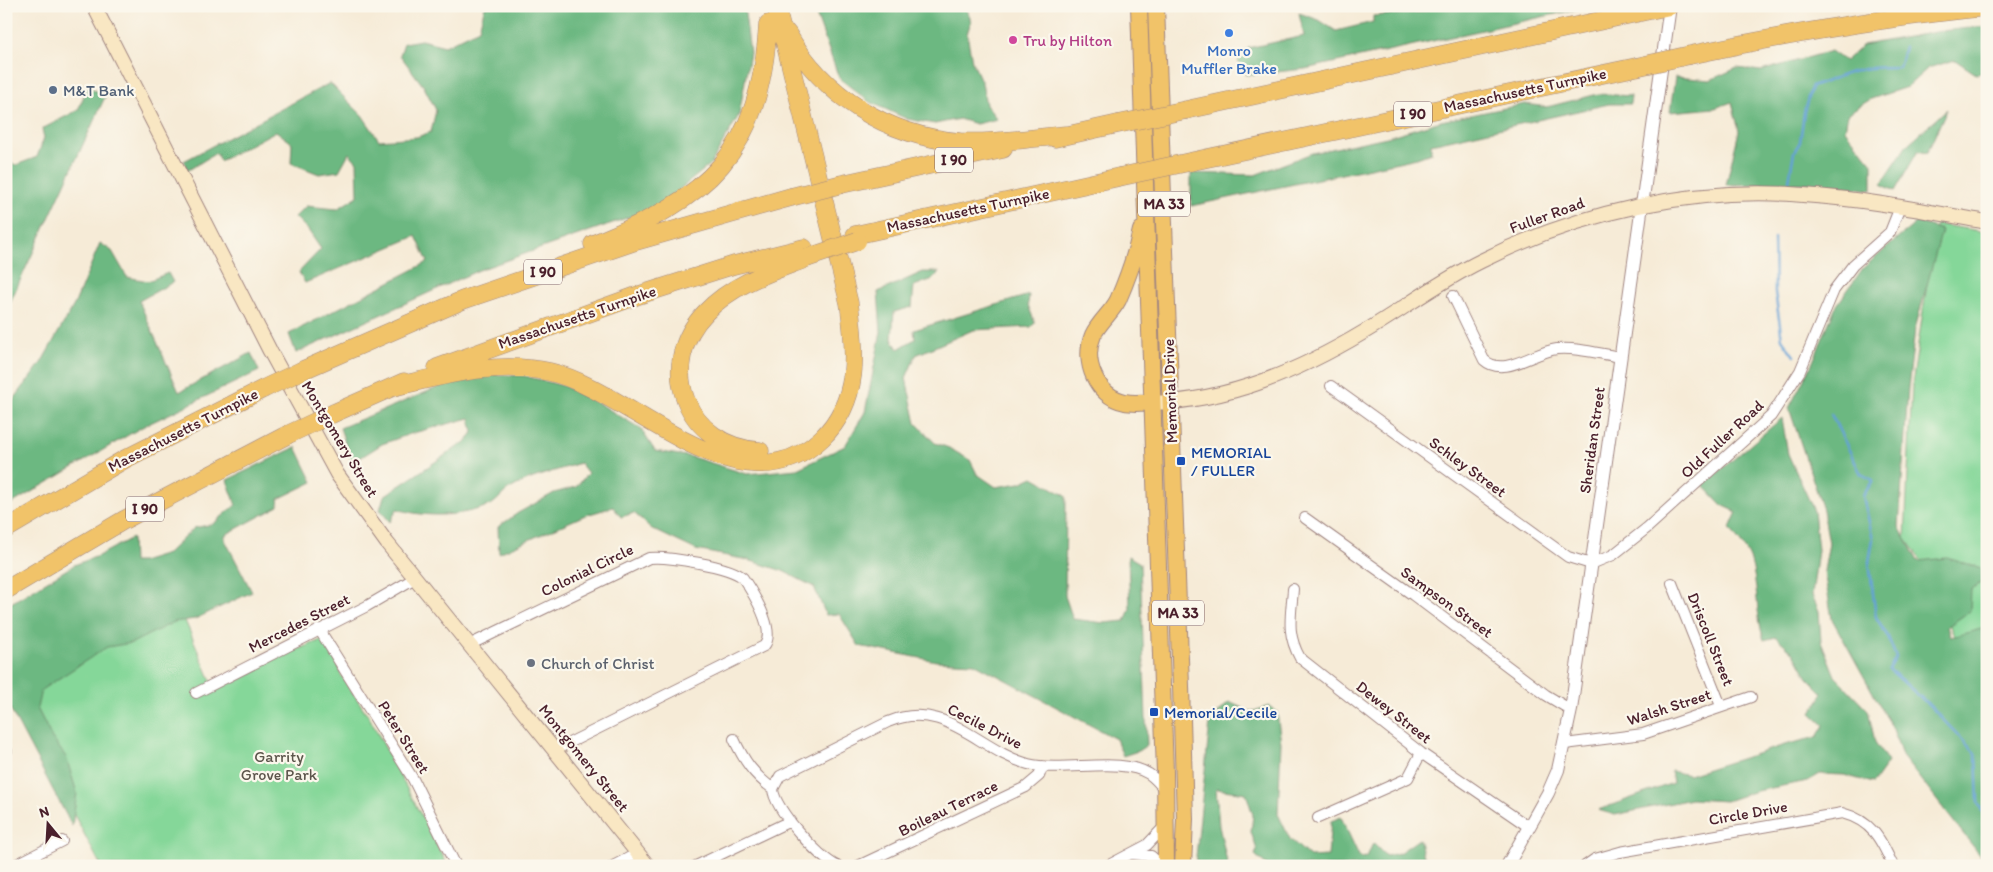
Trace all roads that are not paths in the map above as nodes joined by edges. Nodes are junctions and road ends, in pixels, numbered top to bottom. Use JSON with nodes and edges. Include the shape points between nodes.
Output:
{"nodes":[{"id":1,"x":94,"y":6,"type":"edge"},
{"id":2,"x":764,"y":6,"type":"edge"},
{"id":3,"x":1139,"y":6,"type":"edge"},
{"id":4,"x":1156,"y":6,"type":"edge"},
{"id":5,"x":1670,"y":6,"type":"edge"},
{"id":6,"x":1987,"y":7,"type":"edge"},
{"id":7,"x":774,"y":16,"type":"edge"},
{"id":8,"x":1066,"y":135,"type":"junction"},
{"id":9,"x":1147,"y":204,"type":"junction"},
{"id":10,"x":1641,"y":207,"type":"junction"},
{"id":11,"x":1900,"y":207,"type":"junction"},
{"id":12,"x":1987,"y":222,"type":"edge"},
{"id":13,"x":806,"y":253,"type":"junction"},
{"id":14,"x":1453,"y":296,"type":"dead end"},
{"id":15,"x":463,"y":300,"type":"junction"},
{"id":16,"x":1620,"y":357,"type":"junction"},
{"id":17,"x":1331,"y":386,"type":"dead end"},
{"id":18,"x":393,"y":387,"type":"junction"},
{"id":19,"x":1169,"y":402,"type":"junction"},
{"id":20,"x":1152,"y":403,"type":"junction"},
{"id":21,"x":1306,"y":518,"type":"dead end"},
{"id":22,"x":6,"y":529,"type":"edge"},
{"id":23,"x":1592,"y":564,"type":"junction"},
{"id":24,"x":415,"y":578,"type":"junction"},
{"id":25,"x":1672,"y":583,"type":"dead end"},
{"id":26,"x":6,"y":590,"type":"edge"},
{"id":27,"x":1293,"y":590,"type":"dead end"},
{"id":28,"x":319,"y":629,"type":"junction"},
{"id":29,"x":469,"y":645,"type":"junction"},
{"id":30,"x":196,"y":693,"type":"dead end"},
{"id":31,"x":1751,"y":697,"type":"dead end"},
{"id":32,"x":1721,"y":706,"type":"junction"},
{"id":33,"x":1572,"y":710,"type":"junction"},
{"id":34,"x":734,"y":739,"type":"dead end"},
{"id":35,"x":1565,"y":744,"type":"junction"},
{"id":36,"x":555,"y":750,"type":"junction"},
{"id":37,"x":1421,"y":752,"type":"junction"},
{"id":38,"x":1043,"y":766,"type":"junction"},
{"id":39,"x":773,"y":789,"type":"junction"},
{"id":40,"x":1166,"y":791,"type":"junction"},
{"id":41,"x":1318,"y":818,"type":"dead end"},
{"id":42,"x":790,"y":821,"type":"junction"},
{"id":43,"x":1167,"y":824,"type":"junction"},
{"id":44,"x":1529,"y":827,"type":"junction"},
{"id":45,"x":62,"y":841,"type":"dead end"},
{"id":46,"x":638,"y":853,"type":"junction"},
{"id":47,"x":1134,"y":854,"type":"junction"},
{"id":48,"x":1109,"y":865,"type":"edge"},
{"id":49,"x":13,"y":866,"type":"edge"},
{"id":50,"x":456,"y":866,"type":"edge"},
{"id":51,"x":614,"y":866,"type":"edge"},
{"id":52,"x":648,"y":866,"type":"edge"},
{"id":53,"x":696,"y":866,"type":"edge"},
{"id":54,"x":838,"y":866,"type":"edge"},
{"id":55,"x":858,"y":866,"type":"edge"},
{"id":56,"x":1162,"y":866,"type":"edge"},
{"id":57,"x":1166,"y":866,"type":"edge"},
{"id":58,"x":1183,"y":866,"type":"edge"},
{"id":59,"x":1507,"y":866,"type":"edge"},
{"id":60,"x":1585,"y":866,"type":"edge"},
{"id":61,"x":1894,"y":866,"type":"edge"}],
"edges":[{"from":1,"to":24,"type":"main road","name":"Montgomery Street","via":[[321,445],[356,501]]},
{"from":2,"to":7,"type":"highway"},
{"from":3,"to":9,"type":"main road","name":"Memorial Drive","number":"MA 33"},
{"from":4,"to":19,"type":"main road","name":"Memorial Drive","number":"MA 33"},
{"from":5,"to":8,"type":"highway","name":"Massachusetts Turnpike","number":"I 90","bridge":true},
{"from":5,"to":10,"type":"street","name":"Sheridan Street"},
{"from":6,"to":13,"type":"highway","name":"Massachusetts Turnpike","number":"I 90","bridge":true,"via":[[1800,32],[907,223]]},
{"from":7,"to":8,"type":"highway","via":[[831,89],[855,106],[894,126],[924,136],[959,142]]},
{"from":7,"to":13,"type":"highway","via":[[836,292],[844,336],[842,381],[828,414],[806,437],[794,444],[770,451],[730,446],[702,426],[682,391],[680,373],[686,342],[718,300]]},
{"from":7,"to":15,"type":"highway","via":[[754,109],[725,162],[699,188],[674,207],[644,223],[540,264]]},
{"from":7,"to":18,"type":"highway","via":[[848,303],[855,344],[851,390],[832,429],[799,454],[764,463],[723,458],[694,446],[574,380],[551,372],[518,366],[489,367]]},
{"from":8,"to":15,"type":"highway","name":"Massachusetts Turnpike","number":"I 90","bridge":true,"via":[[791,197],[636,241]]},
{"from":9,"to":20,"type":"main road","name":"Memorial Drive","number":"MA 33"},
{"from":9,"to":20,"type":"main road","via":[[1134,263],[1116,303],[1094,334],[1089,350],[1097,383],[1108,394],[1125,402]]},
{"from":10,"to":11,"type":"main road","name":"Fuller Road","via":[[1707,197],[1774,193]]},
{"from":10,"to":16,"type":"street","name":"Sheridan Street"},
{"from":10,"to":19,"type":"main road","name":"Fuller Road","via":[[1590,218],[1517,244],[1446,280],[1362,334],[1288,372],[1227,393]]},
{"from":11,"to":12,"type":"main road","name":"Fuller Road"},
{"from":11,"to":23,"type":"street","name":"Old Fuller Road","via":[[1890,232],[1853,265],[1834,290],[1800,371],[1771,416],[1647,528],[1613,554]]},
{"from":13,"to":18,"type":"highway","name":"Massachusetts Turnpike","number":"I 90","via":[[734,266],[636,296],[462,358]]},
{"from":14,"to":16,"type":"street","via":[[1484,360],[1491,366],[1500,368],[1559,349]]},
{"from":15,"to":22,"type":"highway","name":"Massachusetts Turnpike","number":"I 90","bridge":true,"via":[[263,389],[125,459]]},
{"from":16,"to":23,"type":"street","name":"Sheridan Street"},
{"from":17,"to":23,"type":"street","name":"Schley Street","via":[[1568,557]]},
{"from":18,"to":26,"type":"highway","name":"Massachusetts Turnpike","number":"I 90","bridge":true,"via":[[287,435],[124,520]]},
{"from":19,"to":20,"type":"main road","name":"Fuller Road"},
{"from":19,"to":58,"type":"main road","name":"Memorial Drive","number":"MA 33","via":[[1185,819]]},
{"from":20,"to":40,"type":"main road","name":"Memorial Drive","number":"MA 33"},
{"from":21,"to":33,"type":"street","name":"Sampson Street","via":[[1546,695]]},
{"from":23,"to":33,"type":"street","name":"Sheridan Street"},
{"from":24,"to":28,"type":"street","name":"Mercedes Street"},
{"from":24,"to":29,"type":"main road","name":"Montgomery Street"},
{"from":25,"to":32,"type":"street","name":"Driscoll Street"},
{"from":27,"to":37,"type":"street","name":"Dewey Street","via":[[1291,642],[1300,658]]},
{"from":28,"to":30,"type":"street","name":"Mercedes Street"},
{"from":28,"to":50,"type":"street","name":"Peter Street","via":[[413,779]]},
{"from":29,"to":36,"type":"main road","name":"Montgomery Street"},
{"from":29,"to":36,"type":"street","name":"Colonial Circle","via":[[649,558],[700,564],[743,578],[768,629],[768,640],[764,646]]},
{"from":31,"to":32,"type":"street","name":"Walsh Street"},
{"from":32,"to":35,"type":"street","name":"Walsh Street","via":[[1643,734]]},
{"from":33,"to":35,"type":"street","name":"Sheridan Street"},
{"from":34,"to":39,"type":"street","via":[[757,778]]},
{"from":35,"to":44,"type":"street","name":"Sheridan Street","via":[[1548,793]]},
{"from":36,"to":46,"type":"main road","name":"Montgomery Street"},
{"from":37,"to":41,"type":"street","via":[[1408,778]]},
{"from":37,"to":44,"type":"street","name":"Dewey Street"},
{"from":38,"to":39,"type":"street","name":"Cecile Drive","via":[[1004,754],[946,721],[913,715],[888,722],[780,776]]},
{"from":38,"to":40,"type":"street","name":"Cecile Drive","via":[[1127,766],[1149,774]]},
{"from":38,"to":55,"type":"street","name":"Boileau Terrace","via":[[1039,776],[1026,787]]},
{"from":39,"to":42,"type":"street","via":[[775,800]]},
{"from":40,"to":43,"type":"main road","name":"Memorial Drive","number":"MA 33"},
{"from":42,"to":53,"type":"street"},
{"from":42,"to":54,"type":"street","via":[[822,856]]},
{"from":43,"to":47,"type":"street"},
{"from":43,"to":57,"type":"main road","name":"Memorial Drive","number":"MA 33"},
{"from":44,"to":59,"type":"street","name":"Sheridan Street"},
{"from":45,"to":49,"type":"street"},
{"from":46,"to":51,"type":"street"},
{"from":46,"to":52,"type":"main road","name":"Montgomery Street"},
{"from":47,"to":48,"type":"street"},
{"from":47,"to":56,"type":"street","via":[[1148,854]]},
{"from":60,"to":61,"type":"street","name":"Circle Drive","via":[[1595,859],[1620,852],[1842,813],[1869,824]]}]}
